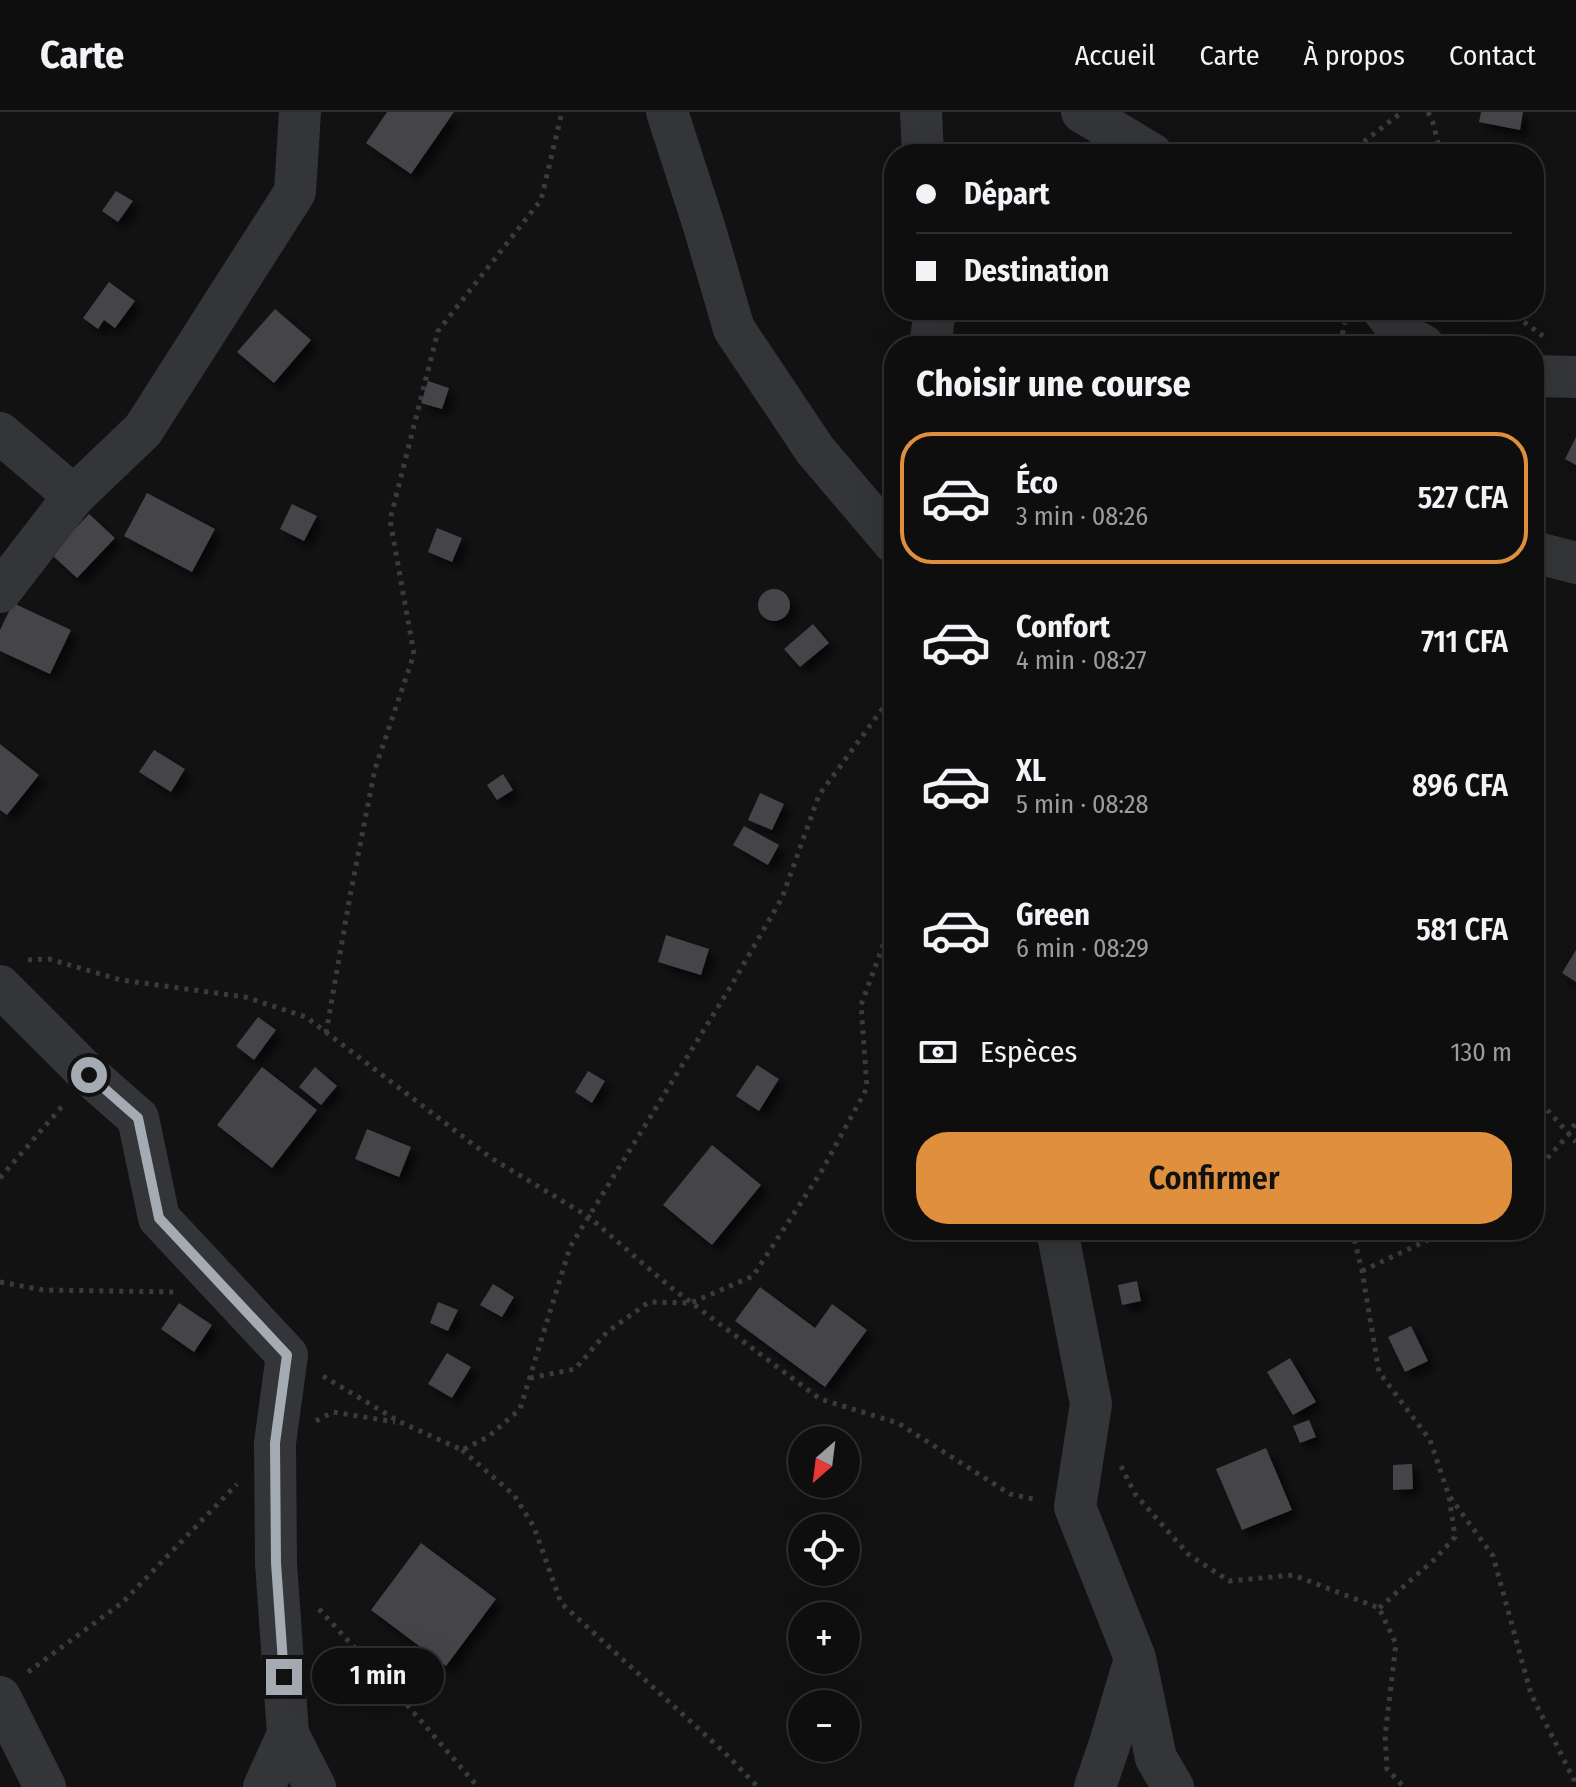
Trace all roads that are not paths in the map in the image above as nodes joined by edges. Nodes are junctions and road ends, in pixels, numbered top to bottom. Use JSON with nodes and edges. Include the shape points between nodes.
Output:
{"nodes":[{"id":1,"x":300,"y":112,"type":"edge"},
{"id":2,"x":667,"y":112,"type":"edge"},
{"id":3,"x":921,"y":112,"type":"edge"},
{"id":4,"x":1082,"y":112,"type":"edge"},
{"id":5,"x":923,"y":144,"type":"edge"},
{"id":6,"x":1135,"y":144,"type":"edge"},
{"id":7,"x":1372,"y":320,"type":"edge"},
{"id":8,"x":1406,"y":336,"type":"edge"},
{"id":9,"x":1544,"y":376,"type":"edge"},
{"id":10,"x":1576,"y":377,"type":"edge"},
{"id":11,"x":0,"y":433,"type":"edge"},
{"id":12,"x":74,"y":496,"type":"junction"},
{"id":13,"x":884,"y":531,"type":"edge"},
{"id":14,"x":1544,"y":555,"type":"edge"},
{"id":15,"x":1576,"y":563,"type":"edge"},
{"id":16,"x":0,"y":592,"type":"edge"},
{"id":17,"x":12,"y":973,"type":"edge"},
{"id":18,"x":1059,"y":1240,"type":"edge"},
{"id":19,"x":1135,"y":1658,"type":"junction"},
{"id":20,"x":12,"y":1686,"type":"edge"},
{"id":21,"x":288,"y":1734,"type":"junction"},
{"id":22,"x":45,"y":1787,"type":"edge"},
{"id":23,"x":264,"y":1787,"type":"edge"},
{"id":24,"x":315,"y":1787,"type":"edge"},
{"id":25,"x":1095,"y":1787,"type":"edge"},
{"id":26,"x":1173,"y":1787,"type":"edge"}],
"edges":[{"from":1,"to":12,"type":"street","via":[[295,192],[143,430]]},
{"from":2,"to":13,"type":"street","via":[[734,329],[815,450]]},
{"from":3,"to":5,"type":"street"},
{"from":4,"to":6,"type":"street"},
{"from":7,"to":8,"type":"street"},
{"from":9,"to":10,"type":"street"},
{"from":11,"to":12,"type":"street"},
{"from":12,"to":16,"type":"street"},
{"from":14,"to":15,"type":"street"},
{"from":17,"to":21,"type":"street","via":[[89,1075],[138,1118],[159,1218],[287,1355],[275,1443],[276,1563]]},
{"from":18,"to":19,"type":"street","via":[[1091,1404],[1075,1507]]},
{"from":19,"to":25,"type":"street"},
{"from":19,"to":26,"type":"street","via":[[1156,1758]]},
{"from":20,"to":22,"type":"street"},
{"from":21,"to":23,"type":"street"},
{"from":21,"to":24,"type":"street"}]}
